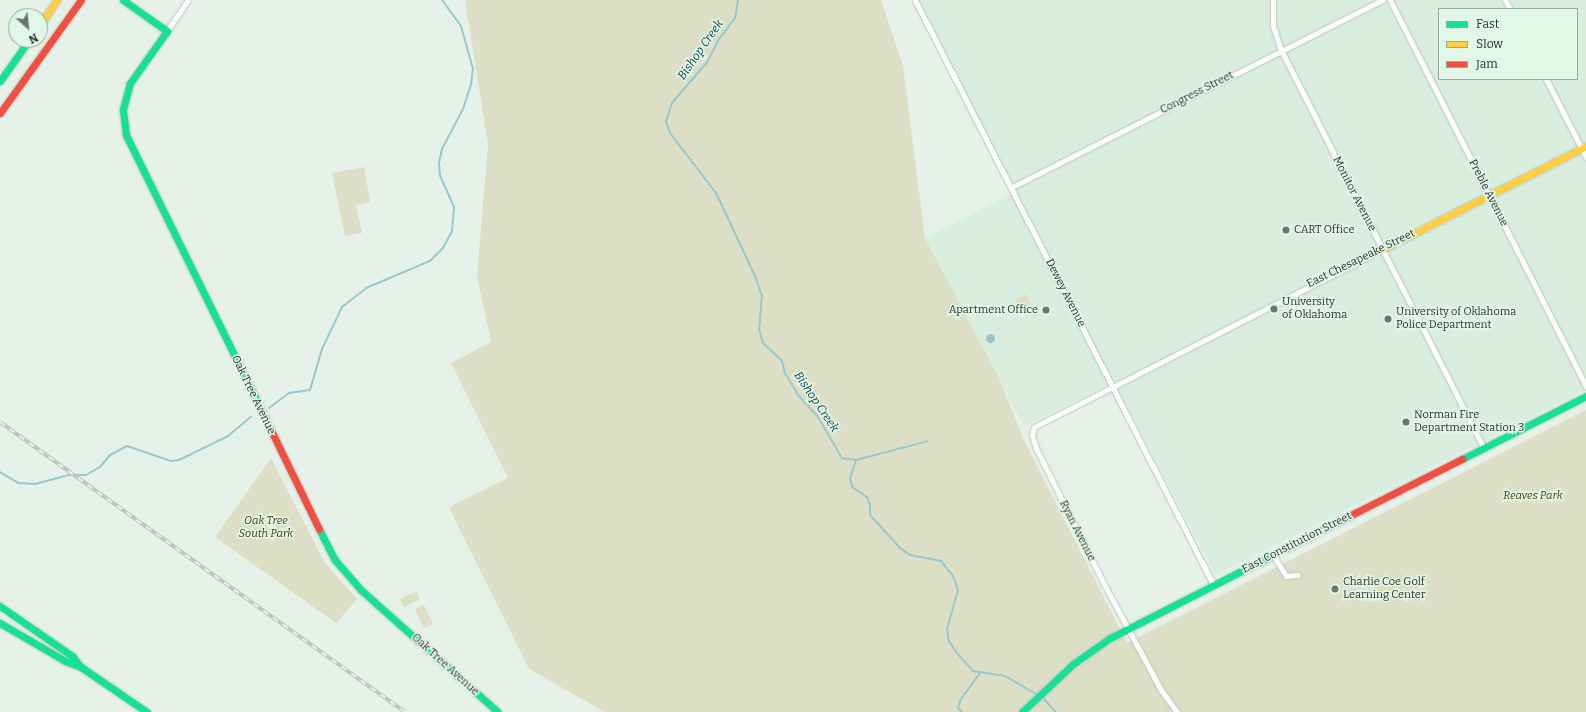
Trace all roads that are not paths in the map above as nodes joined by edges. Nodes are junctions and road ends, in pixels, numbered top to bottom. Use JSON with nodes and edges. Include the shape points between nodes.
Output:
{"nodes":[{"id":1,"x":57,"y":0,"type":"edge"},
{"id":2,"x":81,"y":0,"type":"edge"},
{"id":3,"x":123,"y":0,"type":"edge"},
{"id":4,"x":188,"y":0,"type":"edge"},
{"id":5,"x":915,"y":0,"type":"edge"},
{"id":6,"x":1273,"y":0,"type":"edge"},
{"id":7,"x":1383,"y":0,"type":"edge"},
{"id":8,"x":1390,"y":0,"type":"edge"},
{"id":9,"x":48,"y":13,"type":"edge"},
{"id":10,"x":167,"y":31,"type":"junction"},
{"id":11,"x":23,"y":48,"type":"edge"},
{"id":12,"x":1282,"y":50,"type":"junction"},
{"id":13,"x":1547,"y":80,"type":"edge"},
{"id":14,"x":0,"y":81,"type":"edge"},
{"id":15,"x":0,"y":113,"type":"edge"},
{"id":16,"x":1584,"y":147,"type":"edge"},
{"id":17,"x":1586,"y":157,"type":"edge"},
{"id":18,"x":1012,"y":187,"type":"junction"},
{"id":19,"x":1489,"y":195,"type":"junction"},
{"id":20,"x":1382,"y":249,"type":"junction"},
{"id":21,"x":1112,"y":386,"type":"junction"},
{"id":22,"x":1586,"y":386,"type":"edge"},
{"id":23,"x":1586,"y":396,"type":"edge"},
{"id":24,"x":1033,"y":431,"type":"joint"},
{"id":25,"x":1484,"y":448,"type":"junction"},
{"id":26,"x":1273,"y":555,"type":"junction"},
{"id":27,"x":1298,"y":575,"type":"dead end"},
{"id":28,"x":1214,"y":586,"type":"junction"},
{"id":29,"x":0,"y":606,"type":"edge"},
{"id":30,"x":0,"y":623,"type":"edge"},
{"id":31,"x":1127,"y":630,"type":"junction"},
{"id":32,"x":81,"y":667,"type":"junction"},
{"id":33,"x":147,"y":712,"type":"edge"},
{"id":34,"x":498,"y":712,"type":"edge"},
{"id":35,"x":1022,"y":712,"type":"edge"},
{"id":36,"x":1177,"y":712,"type":"edge"}],
"edges":[{"from":1,"to":9,"type":"main road"},
{"from":2,"to":15,"type":"main road"},
{"from":3,"to":10,"type":"main road"},
{"from":4,"to":10,"type":"street"},
{"from":5,"to":18,"type":"street","name":"Dewey Avenue"},
{"from":6,"to":12,"type":"street","name":"Monitor Avenue","via":[[1273,26]]},
{"from":7,"to":12,"type":"street","name":"Congress Street"},
{"from":8,"to":19,"type":"street","name":"Preble Avenue"},
{"from":10,"to":34,"type":"main road","name":"Oak Tree Avenue","via":[[135,75],[127,92],[123,119],[126,135],[136,158],[335,560],[361,590]]},
{"from":11,"to":14,"type":"main road"},
{"from":12,"to":18,"type":"street","name":"Congress Street"},
{"from":12,"to":20,"type":"street","name":"Monitor Avenue"},
{"from":13,"to":16,"type":"street"},
{"from":16,"to":17,"type":"street"},
{"from":16,"to":19,"type":"main road","name":"East Chesapeake Street"},
{"from":18,"to":21,"type":"street","name":"Dewey Avenue"},
{"from":19,"to":20,"type":"main road","name":"East Chesapeake Street"},
{"from":19,"to":22,"type":"street","name":"Preble Avenue"},
{"from":20,"to":21,"type":"street","name":"East Chesapeake Street"},
{"from":20,"to":25,"type":"street","name":"Monitor Avenue"},
{"from":21,"to":24,"type":"street","name":"East Chesapeake Street","via":[[1038,424]]},
{"from":21,"to":28,"type":"street","name":"Dewey Avenue"},
{"from":23,"to":25,"type":"main road","name":"East Constitution Street"},
{"from":24,"to":31,"type":"street","name":"Ryan Avenue","via":[[1036,448]]},
{"from":25,"to":26,"type":"main road","name":"East Constitution Street"},
{"from":26,"to":27,"type":"street","via":[[1286,576],[1290,578]]},
{"from":26,"to":28,"type":"main road","name":"East Constitution Street"},
{"from":28,"to":31,"type":"main road","name":"East Constitution Street"},
{"from":29,"to":32,"type":"main road","via":[[72,656]]},
{"from":30,"to":32,"type":"main road","via":[[65,661]]},
{"from":31,"to":35,"type":"main road","name":"East Constitution Street","via":[[1086,653]]},
{"from":31,"to":36,"type":"street","name":"Ryan Avenue","via":[[1161,690]]},
{"from":32,"to":33,"type":"main road"}]}
